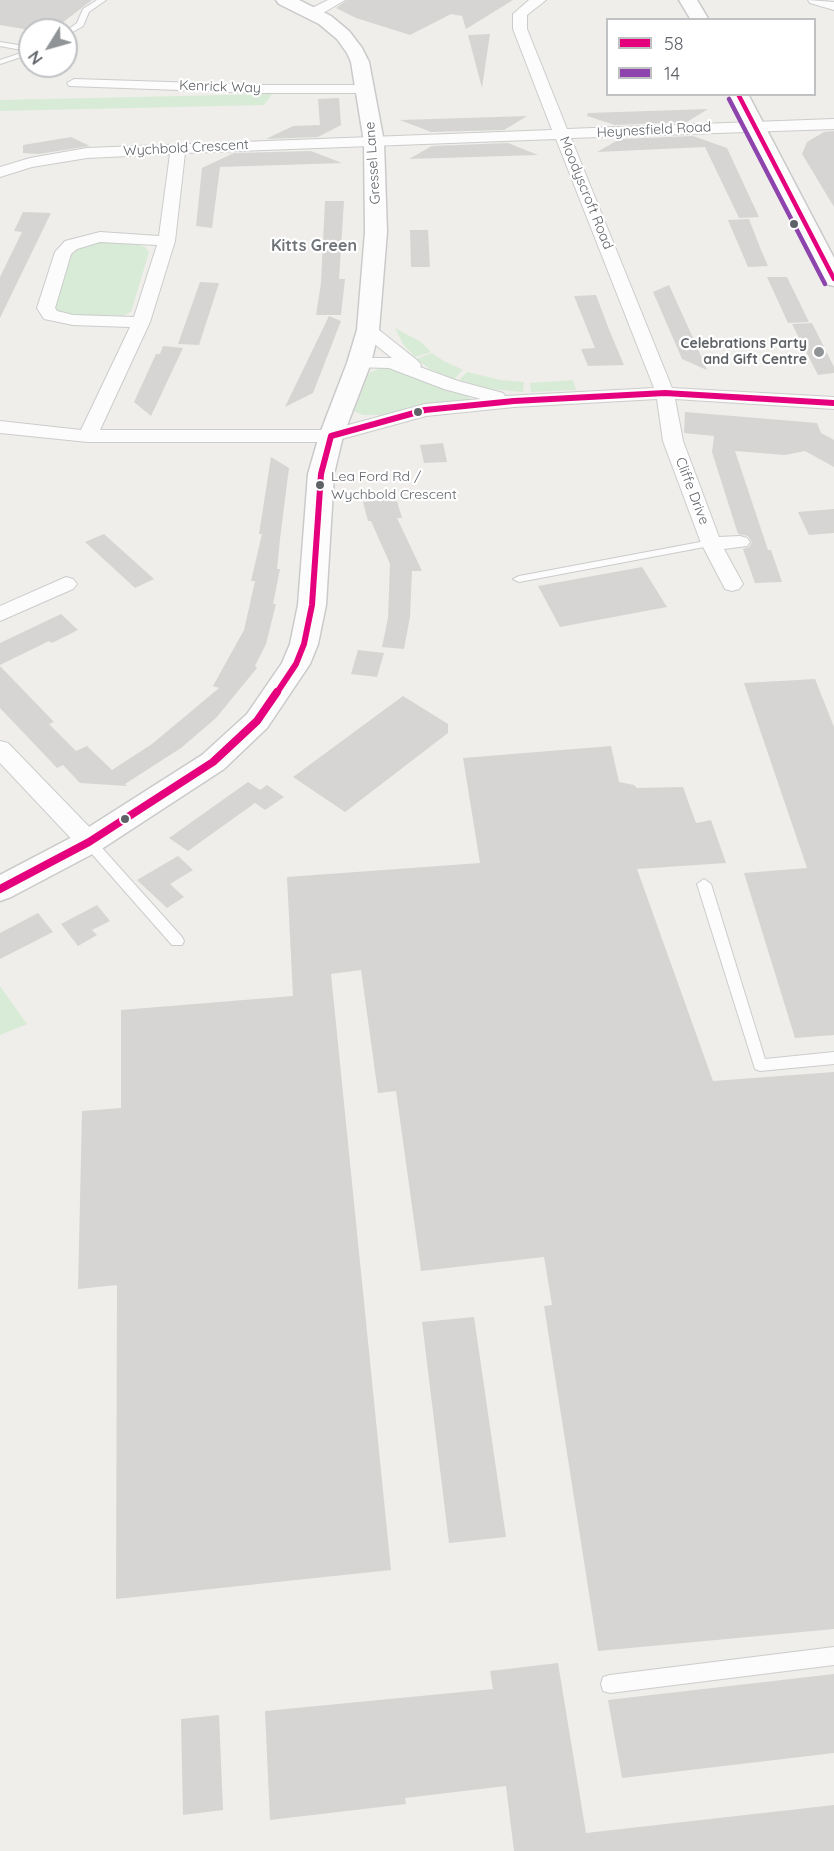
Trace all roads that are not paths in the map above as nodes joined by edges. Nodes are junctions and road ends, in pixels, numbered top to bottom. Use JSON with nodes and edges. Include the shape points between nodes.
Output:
{"nodes":[{"id":1,"x":102,"y":0,"type":"edge"},
{"id":2,"x":285,"y":0,"type":"edge"},
{"id":3,"x":338,"y":0,"type":"edge"},
{"id":4,"x":539,"y":0,"type":"edge"},
{"id":5,"x":688,"y":0,"type":"edge"},
{"id":6,"x":815,"y":0,"type":"edge"},
{"id":7,"x":834,"y":6,"type":"edge"},
{"id":8,"x":313,"y":13,"type":"junction"},
{"id":9,"x":699,"y":18,"type":"edge"},
{"id":10,"x":78,"y":25,"type":"edge"},
{"id":11,"x":0,"y":44,"type":"edge"},
{"id":12,"x":18,"y":48,"type":"edge"},
{"id":13,"x":18,"y":55,"type":"edge"},
{"id":14,"x":0,"y":62,"type":"edge"},
{"id":15,"x":146,"y":66,"type":"dead end"},
{"id":16,"x":74,"y":83,"type":"dead end"},
{"id":17,"x":138,"y":85,"type":"junction"},
{"id":18,"x":365,"y":89,"type":"junction"},
{"id":19,"x":739,"y":96,"type":"edge"},
{"id":20,"x":834,"y":124,"type":"edge"},
{"id":21,"x":753,"y":126,"type":"junction"},
{"id":22,"x":562,"y":135,"type":"junction"},
{"id":23,"x":374,"y":142,"type":"junction"},
{"id":24,"x":178,"y":148,"type":"junction"},
{"id":25,"x":0,"y":172,"type":"edge"},
{"id":26,"x":167,"y":241,"type":"junction"},
{"id":27,"x":834,"y":279,"type":"edge"},
{"id":28,"x":141,"y":322,"type":"junction"},
{"id":29,"x":368,"y":330,"type":"junction"},
{"id":30,"x":359,"y":363,"type":"junction"},
{"id":31,"x":430,"y":378,"type":"junction"},
{"id":32,"x":665,"y":393,"type":"junction"},
{"id":33,"x":514,"y":401,"type":"junction"},
{"id":34,"x":834,"y":403,"type":"edge"},
{"id":35,"x":0,"y":427,"type":"edge"},
{"id":36,"x":334,"y":428,"type":"junction"},
{"id":37,"x":88,"y":436,"type":"junction"},
{"id":38,"x":740,"y":542,"type":"dead end"},
{"id":39,"x":711,"y":543,"type":"junction"},
{"id":40,"x":519,"y":579,"type":"dead end"},
{"id":41,"x":66,"y":584,"type":"dead end"},
{"id":42,"x":732,"y":584,"type":"dead end"},
{"id":43,"x":0,"y":614,"type":"edge"},
{"id":44,"x":0,"y":749,"type":"edge"},
{"id":45,"x":89,"y":842,"type":"junction"},
{"id":46,"x":704,"y":885,"type":"dead end"},
{"id":47,"x":0,"y":889,"type":"edge"},
{"id":48,"x":177,"y":941,"type":"dead end"},
{"id":49,"x":834,"y":1058,"type":"edge"},
{"id":50,"x":834,"y":1656,"type":"edge"},
{"id":51,"x":610,"y":1684,"type":"dead end"}],
"edges":[{"from":1,"to":10,"type":"lane","via":[[86,11]]},
{"from":2,"to":8,"type":"street","name":"Gressel Lane"},
{"from":3,"to":8,"type":"street"},
{"from":4,"to":22,"type":"street","name":"Moodyscroft Road","via":[[520,14],[520,29]]},
{"from":5,"to":9,"type":"street"},
{"from":6,"to":7,"type":"street"},
{"from":8,"to":18,"type":"street","name":"Gressel Lane","via":[[350,43],[360,62]]},
{"from":11,"to":12,"type":"lane"},
{"from":13,"to":14,"type":"lane"},
{"from":15,"to":17,"type":"street"},
{"from":16,"to":17,"type":"street","name":"Kenrick Way"},
{"from":17,"to":18,"type":"street","name":"Kenrick Way"},
{"from":18,"to":23,"type":"street","name":"Gressel Lane"},
{"from":19,"to":21,"type":"street"},
{"from":20,"to":21,"type":"street","name":"Heynesfield Road"},
{"from":21,"to":22,"type":"street","name":"Heynesfield Road"},
{"from":21,"to":27,"type":"street"},
{"from":22,"to":23,"type":"street","name":"Heynesfield Road"},
{"from":22,"to":32,"type":"street","name":"Moodyscroft Road"},
{"from":23,"to":24,"type":"street","name":"Wychbold Crescent"},
{"from":23,"to":29,"type":"street","name":"Gressel Lane","via":[[376,232]]},
{"from":24,"to":25,"type":"street","name":"Wychbold Crescent","via":[[87,153]]},
{"from":24,"to":26,"type":"street"},
{"from":26,"to":28,"type":"street"},
{"from":26,"to":28,"type":"street","via":[[100,237],[71,245],[63,252],[46,308],[50,315],[73,320]]},
{"from":28,"to":37,"type":"street"},
{"from":29,"to":30,"type":"street","name":"Gressel Lane"},
{"from":29,"to":31,"type":"street"},
{"from":30,"to":31,"type":"street","via":[[391,363]]},
{"from":30,"to":36,"type":"street","name":"Gressel Lane"},
{"from":31,"to":33,"type":"street"},
{"from":32,"to":33,"type":"street"},
{"from":32,"to":34,"type":"street"},
{"from":32,"to":39,"type":"street","name":"Cliffe Drive","via":[[673,441]]},
{"from":33,"to":36,"type":"street","via":[[425,410]]},
{"from":35,"to":37,"type":"street"},
{"from":36,"to":37,"type":"street"},
{"from":36,"to":45,"type":"street","name":"Gressel Lane","via":[[321,474],[312,605],[296,664],[257,722],[213,762]]},
{"from":38,"to":39,"type":"street"},
{"from":39,"to":40,"type":"lane"},
{"from":39,"to":42,"type":"street","name":"Cliffe Drive"},
{"from":41,"to":43,"type":"street"},
{"from":44,"to":45,"type":"street"},
{"from":45,"to":47,"type":"street","name":"Gressel Lane"},
{"from":45,"to":48,"type":"lane"},
{"from":46,"to":49,"type":"lane","via":[[760,1065]]},
{"from":50,"to":51,"type":"lane"}]}
